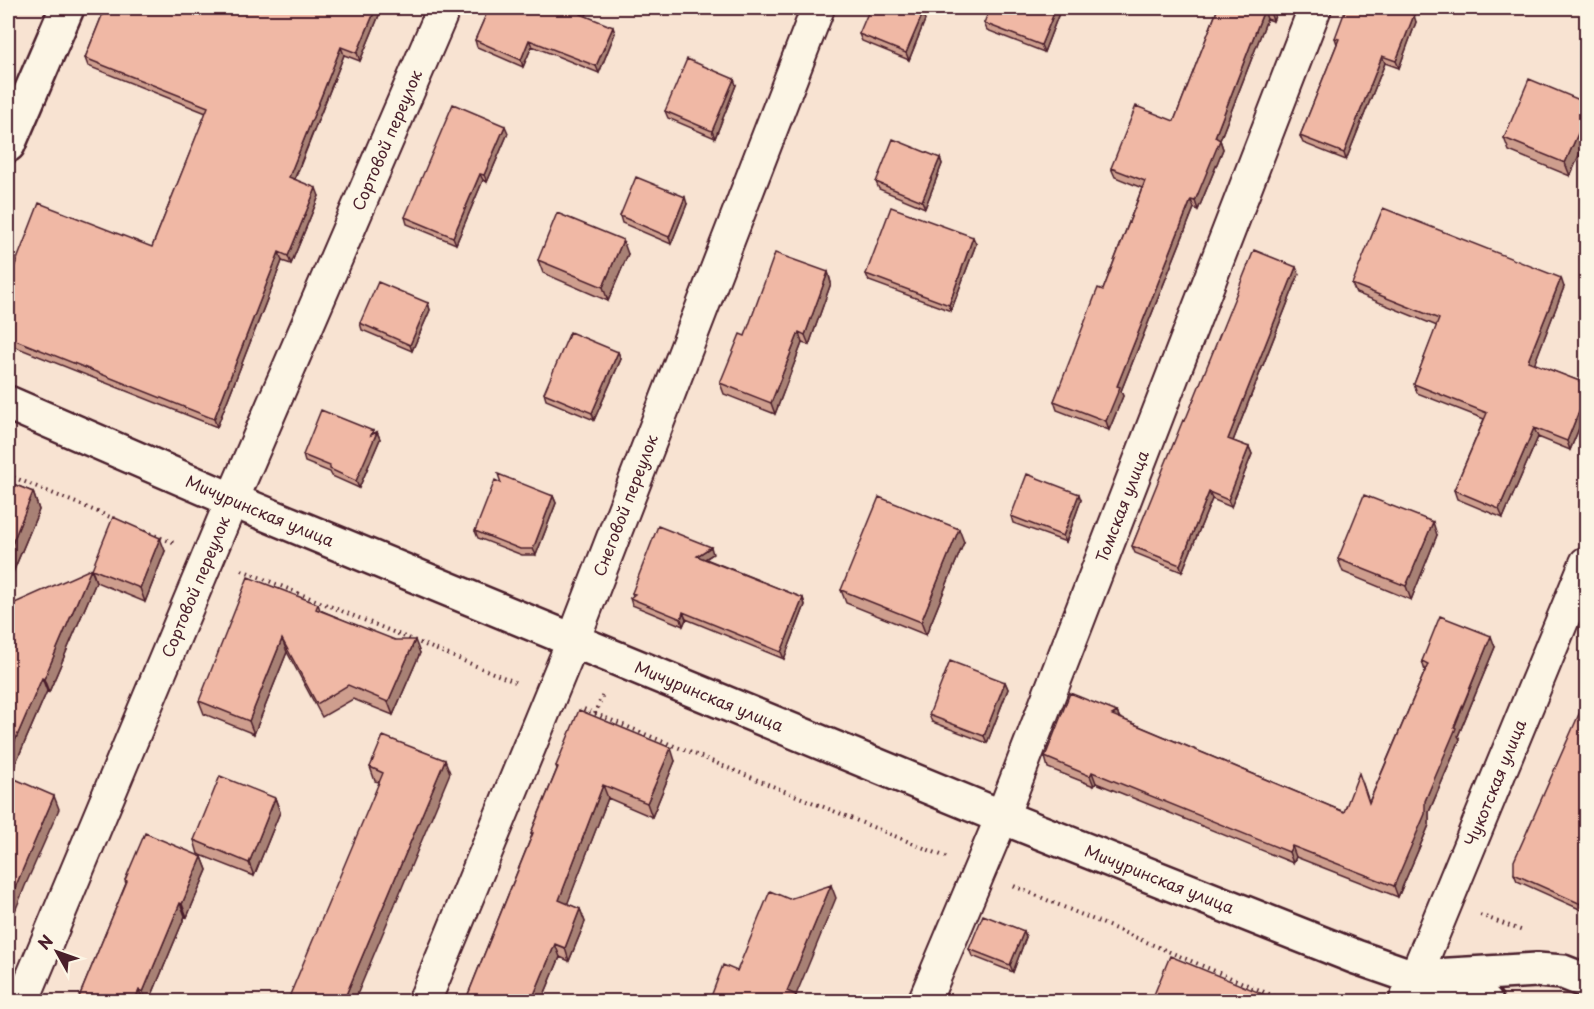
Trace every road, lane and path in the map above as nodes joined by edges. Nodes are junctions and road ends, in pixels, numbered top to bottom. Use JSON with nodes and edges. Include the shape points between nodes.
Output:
{"nodes":[{"id":1,"x":67,"y":8,"type":"edge"},
{"id":2,"x":444,"y":8,"type":"edge"},
{"id":3,"x":818,"y":8,"type":"edge"},
{"id":4,"x":1315,"y":8,"type":"edge"},
{"id":5,"x":8,"y":145,"type":"edge"},
{"id":6,"x":8,"y":403,"type":"edge"},
{"id":7,"x":8,"y":475,"type":"edge"},
{"id":8,"x":232,"y":500,"type":"junction"},
{"id":9,"x":124,"y":523,"type":"edge"},
{"id":10,"x":135,"y":527,"type":"edge"},
{"id":11,"x":209,"y":557,"type":"junction"},
{"id":12,"x":1587,"y":563,"type":"edge"},
{"id":13,"x":573,"y":641,"type":"junction"},
{"id":14,"x":549,"y":695,"type":"junction"},
{"id":15,"x":1002,"y":817,"type":"junction"},
{"id":16,"x":978,"y":870,"type":"junction"},
{"id":17,"x":1587,"y":981,"type":"edge"},
{"id":18,"x":1410,"y":989,"type":"edge"},
{"id":19,"x":22,"y":1002,"type":"edge"},
{"id":20,"x":424,"y":1002,"type":"edge"},
{"id":21,"x":924,"y":1002,"type":"edge"},
{"id":22,"x":1288,"y":1002,"type":"edge"},
{"id":23,"x":1486,"y":1002,"type":"edge"}],
"edges":[{"from":1,"to":5,"type":"main road"},
{"from":2,"to":8,"type":"street","name":"Сортовой переулок"},
{"from":3,"to":13,"type":"street","name":"Снеговой переулок"},
{"from":4,"to":15,"type":"street","name":"Томская улица"},
{"from":6,"to":8,"type":"main road","name":"Мичуринская улица"},
{"from":7,"to":9,"type":"path"},
{"from":8,"to":11,"type":"street","name":"Сортовой переулок"},
{"from":8,"to":13,"type":"main road","name":"Мичуринская улица"},
{"from":10,"to":11,"type":"path"},
{"from":11,"to":14,"type":"path"},
{"from":11,"to":19,"type":"street","name":"Сортовой переулок"},
{"from":12,"to":18,"type":"street","name":"Чукотская улица"},
{"from":13,"to":14,"type":"street","name":"Снеговой переулок"},
{"from":13,"to":15,"type":"main road","name":"Мичуринская улица"},
{"from":14,"to":16,"type":"path"},
{"from":14,"to":20,"type":"street","name":"Снеговой переулок"},
{"from":15,"to":16,"type":"street","name":"Томская улица"},
{"from":15,"to":18,"type":"main road","name":"Мичуринская улица","via":[[1356,957]]},
{"from":16,"to":21,"type":"street","name":"Томская улица"},
{"from":16,"to":22,"type":"path"},
{"from":17,"to":18,"type":"main road","name":"Мичуринская улица","via":[[1563,972],[1537,970]]},
{"from":18,"to":23,"type":"main road","name":"Мичуринская улица"}]}
